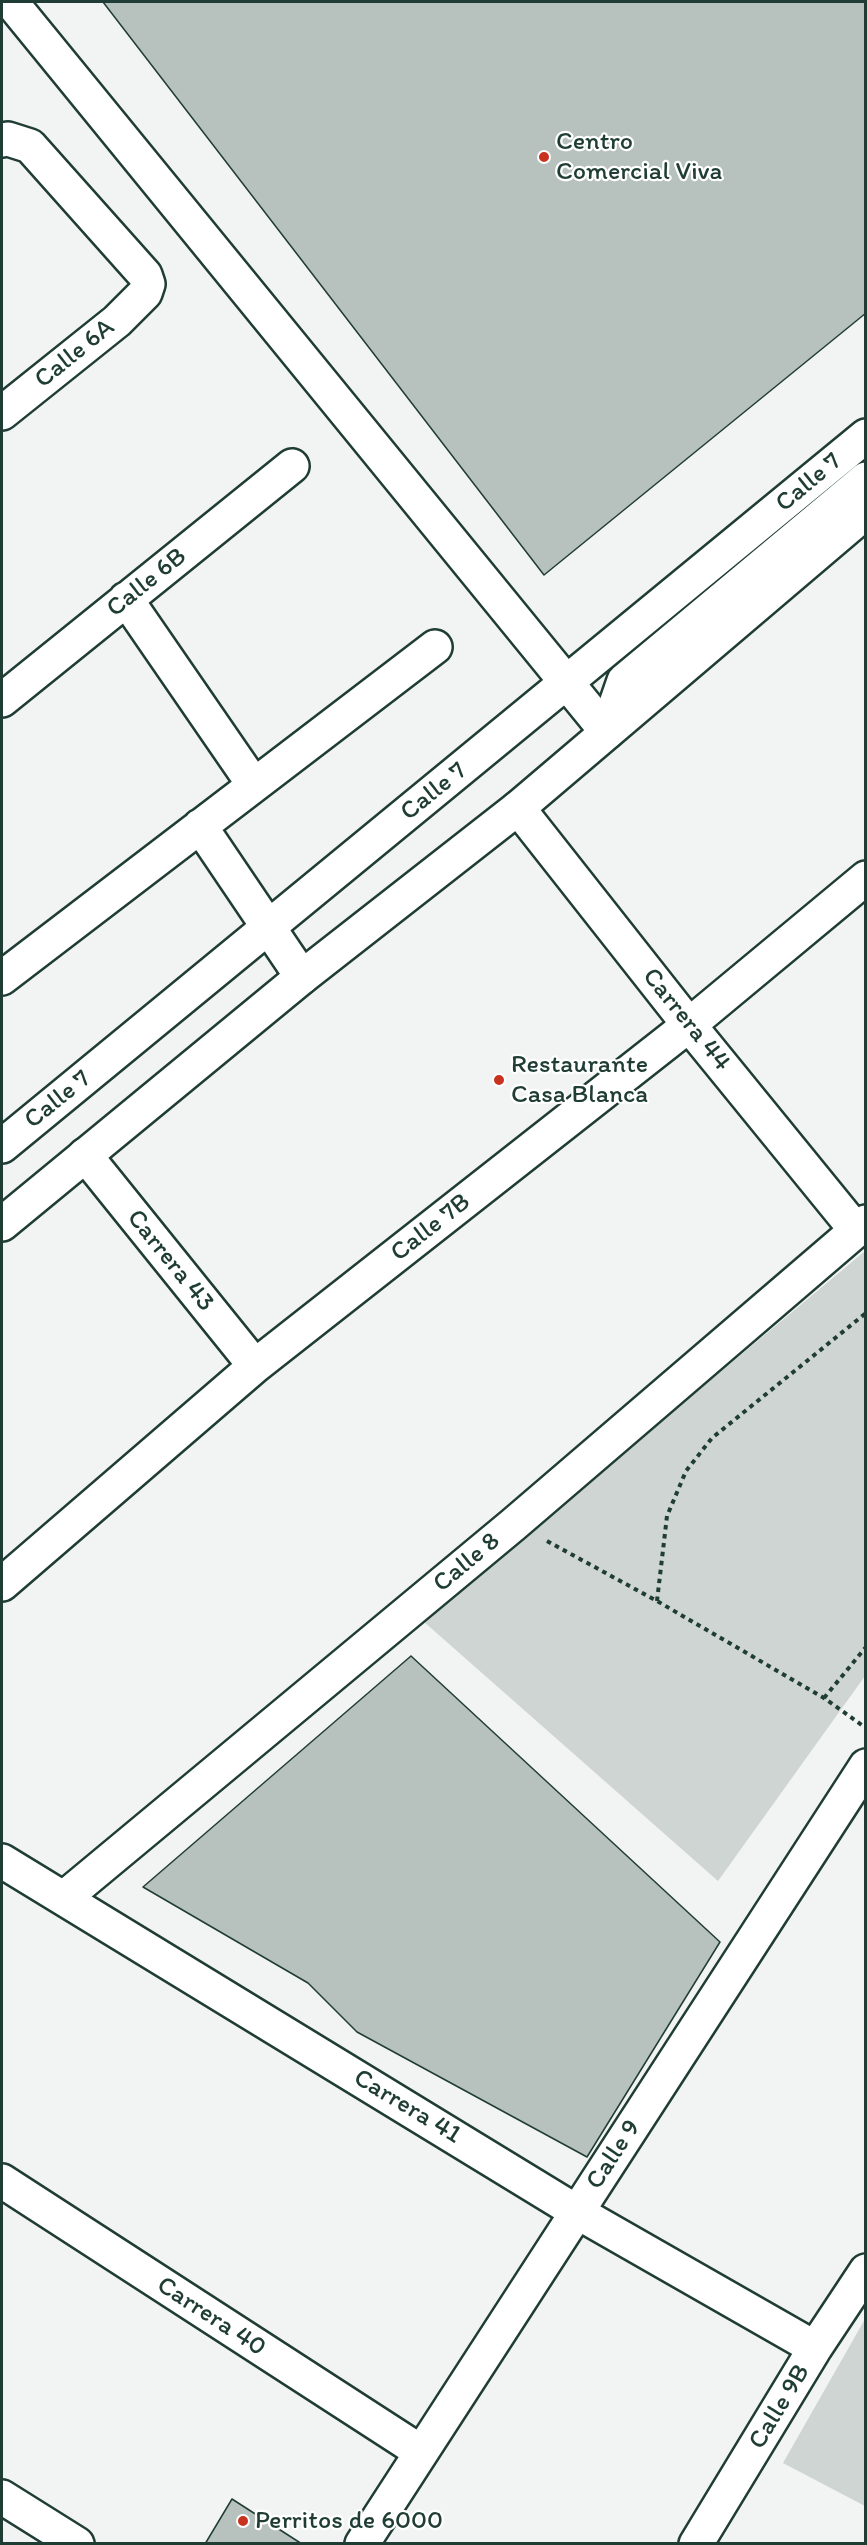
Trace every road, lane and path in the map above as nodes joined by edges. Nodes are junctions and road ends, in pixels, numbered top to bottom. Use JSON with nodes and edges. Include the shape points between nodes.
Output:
{"nodes":[{"id":1,"x":11,"y":2,"type":"edge"},
{"id":2,"x":2,"y":140,"type":"edge"},
{"id":3,"x":2,"y":413,"type":"edge"},
{"id":4,"x":866,"y":436,"type":"edge"},
{"id":5,"x":292,"y":465,"type":"dead end"},
{"id":6,"x":866,"y":479,"type":"edge"},
{"id":7,"x":866,"y":512,"type":"edge"},
{"id":8,"x":126,"y":599,"type":"junction"},
{"id":9,"x":435,"y":648,"type":"dead end"},
{"id":10,"x":567,"y":684,"type":"junction"},
{"id":11,"x":2,"y":699,"type":"edge"},
{"id":12,"x":607,"y":732,"type":"junction"},
{"id":13,"x":254,"y":785,"type":"junction"},
{"id":14,"x":518,"y":808,"type":"junction"},
{"id":15,"x":200,"y":826,"type":"junction"},
{"id":16,"x":866,"y":878,"type":"edge"},
{"id":17,"x":269,"y":927,"type":"junction"},
{"id":18,"x":302,"y":977,"type":"junction"},
{"id":19,"x":2,"y":978,"type":"edge"},
{"id":20,"x":689,"y":1025,"type":"junction"},
{"id":21,"x":2,"y":1146,"type":"edge"},
{"id":22,"x":85,"y":1155,"type":"junction"},
{"id":23,"x":2,"y":1224,"type":"edge"},
{"id":24,"x":861,"y":1226,"type":"edge"},
{"id":25,"x":866,"y":1313,"type":"edge"},
{"id":26,"x":255,"y":1366,"type":"junction"},
{"id":27,"x":514,"y":1524,"type":"junction"},
{"id":28,"x":2,"y":1584,"type":"edge"},
{"id":29,"x":657,"y":1601,"type":"junction"},
{"id":30,"x":866,"y":1647,"type":"edge"},
{"id":31,"x":824,"y":1698,"type":"junction"},
{"id":32,"x":866,"y":1728,"type":"edge"},
{"id":33,"x":866,"y":1766,"type":"edge"},
{"id":34,"x":2,"y":1861,"type":"edge"},
{"id":35,"x":64,"y":1898,"type":"junction"},
{"id":36,"x":2,"y":2181,"type":"edge"},
{"id":37,"x":577,"y":2212,"type":"junction"},
{"id":38,"x":866,"y":2271,"type":"edge"},
{"id":39,"x":815,"y":2348,"type":"junction"},
{"id":40,"x":421,"y":2452,"type":"junction"},
{"id":41,"x":2,"y":2497,"type":"edge"},
{"id":42,"x":77,"y":2544,"type":"edge"},
{"id":43,"x":362,"y":2544,"type":"edge"},
{"id":44,"x":696,"y":2544,"type":"edge"}],
"edges":[{"from":1,"to":10,"type":"street"},
{"from":2,"to":3,"type":"street","name":"Calle 6A","via":[[30,146],[145,275],[148,284],[145,293],[117,321]]},
{"from":4,"to":10,"type":"street","name":"Calle 7"},
{"from":5,"to":8,"type":"street","name":"Calle 6B"},
{"from":6,"to":12,"type":"street","name":"Calle 7","via":[[624,681]]},
{"from":7,"to":12,"type":"street"},
{"from":8,"to":11,"type":"street","name":"Calle 6B"},
{"from":8,"to":13,"type":"street"},
{"from":9,"to":13,"type":"street"},
{"from":10,"to":12,"type":"street"},
{"from":10,"to":17,"type":"street","name":"Calle 7"},
{"from":12,"to":14,"type":"street"},
{"from":13,"to":15,"type":"street"},
{"from":14,"to":18,"type":"street"},
{"from":14,"to":20,"type":"street","name":"Carrera 44"},
{"from":15,"to":17,"type":"street"},
{"from":15,"to":19,"type":"street"},
{"from":16,"to":20,"type":"street","name":"Calle 7B"},
{"from":17,"to":18,"type":"street"},
{"from":17,"to":21,"type":"street","name":"Calle 7"},
{"from":18,"to":22,"type":"street"},
{"from":20,"to":24,"type":"street","name":"Carrera 44"},
{"from":20,"to":26,"type":"street","name":"Calle 7B"},
{"from":22,"to":23,"type":"street"},
{"from":22,"to":26,"type":"street","name":"Carrera 43"},
{"from":24,"to":27,"type":"street","name":"Calle 8"},
{"from":25,"to":29,"type":"path","via":[[712,1438],[686,1471],[667,1516]]},
{"from":26,"to":28,"type":"street","name":"Calle 7B"},
{"from":27,"to":29,"type":"path"},
{"from":27,"to":35,"type":"street","name":"Calle 8"},
{"from":29,"to":31,"type":"path"},
{"from":30,"to":31,"type":"path"},
{"from":31,"to":32,"type":"path"},
{"from":33,"to":37,"type":"street","name":"Calle 9"},
{"from":34,"to":35,"type":"street","name":"Carrera 41"},
{"from":35,"to":37,"type":"street","name":"Carrera 41"},
{"from":36,"to":40,"type":"street","name":"Carrera 40"},
{"from":37,"to":39,"type":"street","name":"Carrera 41"},
{"from":37,"to":40,"type":"street","name":"Calle 9"},
{"from":38,"to":39,"type":"street","name":"Calle 9B"},
{"from":39,"to":44,"type":"street","name":"Calle 9B"},
{"from":40,"to":43,"type":"street","name":"Calle 9"},
{"from":41,"to":42,"type":"street"}]}
